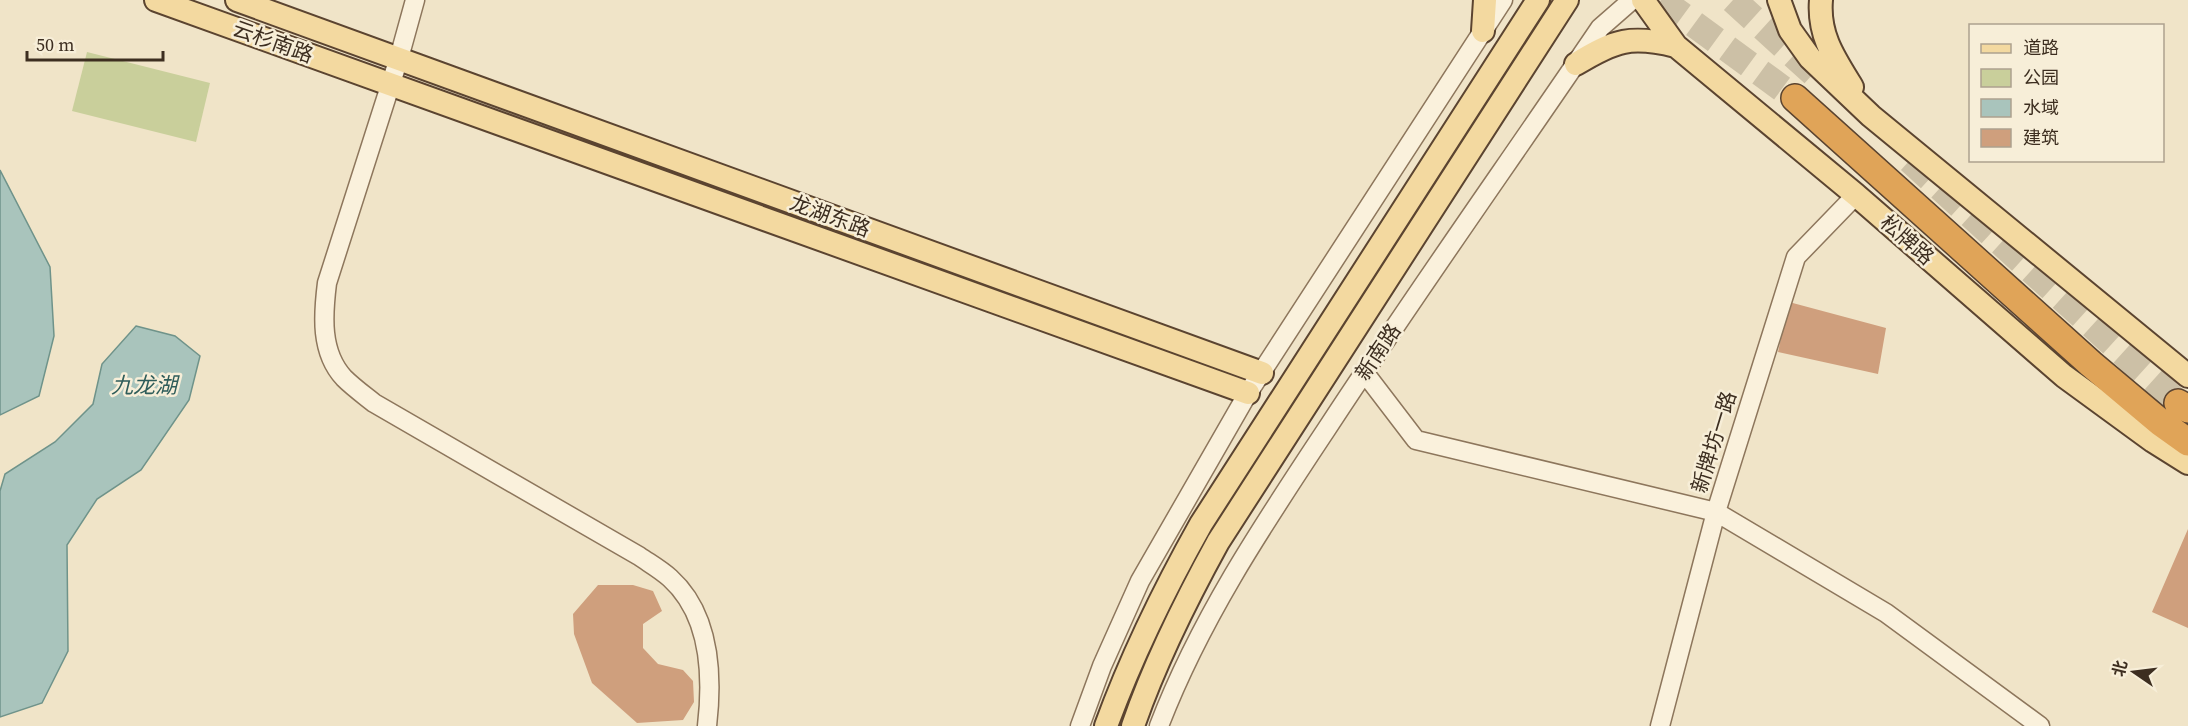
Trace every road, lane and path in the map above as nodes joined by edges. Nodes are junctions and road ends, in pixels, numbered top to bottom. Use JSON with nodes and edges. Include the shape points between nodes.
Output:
{"nodes":[{"id":1,"x":156,"y":0,"type":"edge"},
{"id":2,"x":237,"y":0,"type":"edge"},
{"id":3,"x":415,"y":0,"type":"edge"},
{"id":4,"x":1485,"y":0,"type":"edge"},
{"id":5,"x":1503,"y":0,"type":"edge"},
{"id":6,"x":1538,"y":0,"type":"edge"},
{"id":7,"x":1632,"y":0,"type":"edge"},
{"id":8,"x":1642,"y":0,"type":"edge"},
{"id":9,"x":1779,"y":0,"type":"edge"},
{"id":10,"x":1821,"y":0,"type":"edge"},
{"id":11,"x":1567,"y":5,"type":"edge"},
{"id":12,"x":1483,"y":31,"type":"junction"},
{"id":13,"x":1676,"y":46,"type":"junction"},
{"id":14,"x":399,"y":58,"type":"junction"},
{"id":15,"x":1576,"y":64,"type":"junction"},
{"id":16,"x":390,"y":85,"type":"junction"},
{"id":17,"x":1796,"y":98,"type":"tunnel mouth"},
{"id":18,"x":1871,"y":116,"type":"junction"},
{"id":19,"x":1856,"y":195,"type":"junction"},
{"id":20,"x":1364,"y":372,"type":"junction"},
{"id":21,"x":1262,"y":373,"type":"junction"},
{"id":22,"x":2188,"y":375,"type":"edge"},
{"id":23,"x":1248,"y":393,"type":"junction"},
{"id":24,"x":2188,"y":442,"type":"edge"},
{"id":25,"x":2188,"y":463,"type":"edge"},
{"id":26,"x":1716,"y":512,"type":"junction"},
{"id":27,"x":2023,"y":721,"type":"edge"},
{"id":28,"x":708,"y":726,"type":"edge"},
{"id":29,"x":1080,"y":726,"type":"edge"},
{"id":30,"x":1106,"y":726,"type":"edge"},
{"id":31,"x":1132,"y":726,"type":"edge"},
{"id":32,"x":1159,"y":726,"type":"edge"},
{"id":33,"x":1660,"y":726,"type":"edge"},
{"id":34,"x":2040,"y":726,"type":"edge"}],
"edges":[{"from":1,"to":16,"type":"main road","name":"云杉南路"},
{"from":2,"to":14,"type":"main road","name":"云杉南路"},
{"from":3,"to":14,"type":"street"},
{"from":4,"to":12,"type":"main road"},
{"from":5,"to":12,"type":"street"},
{"from":6,"to":30,"type":"main road","via":[[1201,524],[1163,592]]},
{"from":7,"to":15,"type":"street","name":"新南路","via":[[1600,28]]},
{"from":8,"to":13,"type":"main road","name":"松牌路"},
{"from":9,"to":18,"type":"main road","via":[[1790,30],[1810,58]]},
{"from":10,"to":18,"type":"main road","via":[[1826,46]]},
{"from":11,"to":31,"type":"main road","name":"新南路","via":[[1218,542],[1183,605]]},
{"from":12,"to":21,"type":"street"},
{"from":13,"to":15,"type":"main road","via":[[1627,39],[1606,45]]},
{"from":13,"to":19,"type":"main road","name":"松牌路"},
{"from":14,"to":16,"type":"street"},
{"from":14,"to":21,"type":"main road","name":"龙湖东路"},
{"from":15,"to":20,"type":"street","name":"新南路"},
{"from":16,"to":23,"type":"main road","name":"龙湖东路"},
{"from":16,"to":28,"type":"street","via":[[327,283],[322,317],[328,348],[343,377],[374,403],[639,556],[671,579],[694,610],[707,646],[711,687]]},
{"from":17,"to":24,"type":"highway","name":"松牌路","via":[[2091,364]]},
{"from":18,"to":22,"type":"main road"},
{"from":19,"to":25,"type":"main road","name":"松牌路","via":[[2064,376],[2144,436]]},
{"from":19,"to":26,"type":"street","name":"新牌坊一路","via":[[1796,257]]},
{"from":20,"to":26,"type":"street","via":[[1416,440]]},
{"from":20,"to":32,"type":"street","name":"新南路","via":[[1241,559],[1208,617]]},
{"from":21,"to":23,"type":"street"},
{"from":23,"to":29,"type":"street","via":[[1140,581]]},
{"from":26,"to":27,"type":"street","via":[[1886,613]]},
{"from":26,"to":33,"type":"street","name":"新牌坊一路"},
{"from":27,"to":34,"type":"street"}]}
